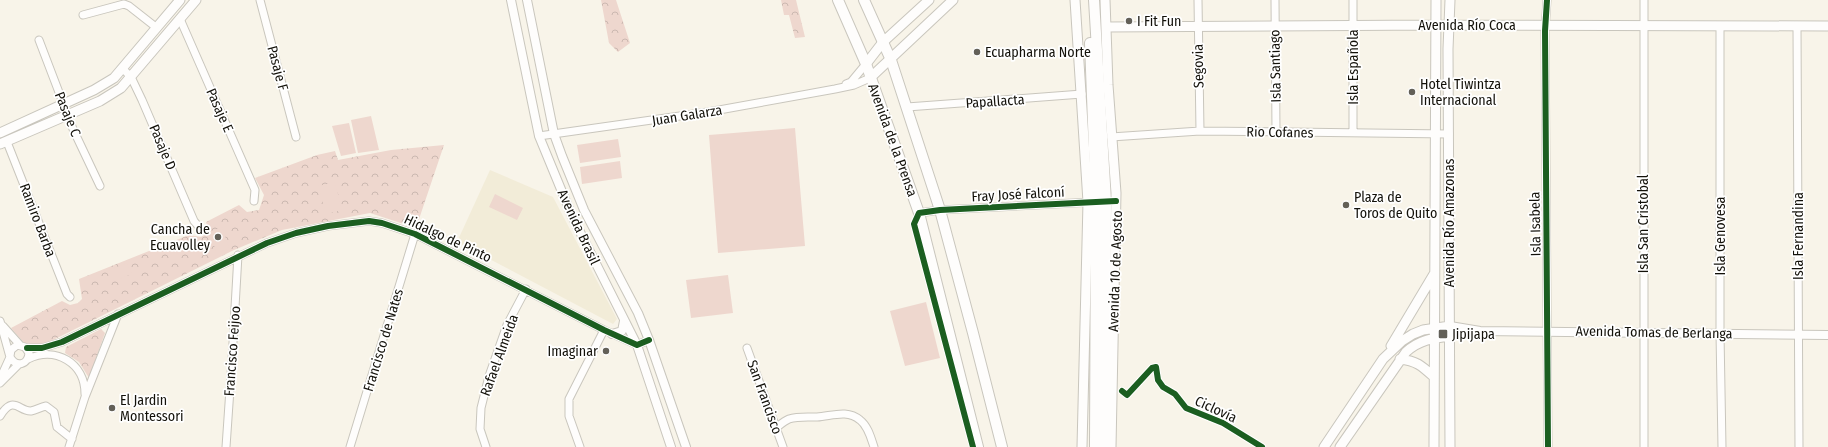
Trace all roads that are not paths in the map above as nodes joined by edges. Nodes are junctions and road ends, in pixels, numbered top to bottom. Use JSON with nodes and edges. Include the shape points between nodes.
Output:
{"nodes":[{"id":1,"x":180,"y":0,"type":"edge"},
{"id":2,"x":196,"y":0,"type":"edge"},
{"id":3,"x":260,"y":0,"type":"edge"},
{"id":4,"x":510,"y":0,"type":"edge"},
{"id":5,"x":527,"y":0,"type":"edge"},
{"id":6,"x":838,"y":0,"type":"edge"},
{"id":7,"x":864,"y":0,"type":"edge"},
{"id":8,"x":929,"y":0,"type":"edge"},
{"id":9,"x":953,"y":0,"type":"edge"},
{"id":10,"x":1075,"y":0,"type":"edge"},
{"id":11,"x":1088,"y":0,"type":"edge"},
{"id":12,"x":1094,"y":0,"type":"edge"},
{"id":13,"x":1105,"y":0,"type":"edge"},
{"id":14,"x":1198,"y":0,"type":"edge"},
{"id":15,"x":1276,"y":0,"type":"edge"},
{"id":16,"x":1353,"y":0,"type":"edge"},
{"id":17,"x":1436,"y":0,"type":"edge"},
{"id":18,"x":1450,"y":0,"type":"edge"},
{"id":19,"x":1547,"y":0,"type":"edge"},
{"id":20,"x":1644,"y":0,"type":"edge"},
{"id":21,"x":83,"y":15,"type":"dead end"},
{"id":22,"x":180,"y":19,"type":"junction"},
{"id":23,"x":1198,"y":25,"type":"junction"},
{"id":24,"x":1435,"y":25,"type":"junction"},
{"id":25,"x":1449,"y":25,"type":"junction"},
{"id":26,"x":1545,"y":25,"type":"junction"},
{"id":27,"x":1644,"y":25,"type":"junction"},
{"id":28,"x":1275,"y":26,"type":"junction"},
{"id":29,"x":1353,"y":26,"type":"junction"},
{"id":30,"x":1720,"y":26,"type":"junction"},
{"id":31,"x":1797,"y":26,"type":"junction"},
{"id":32,"x":1828,"y":26,"type":"edge"},
{"id":33,"x":1106,"y":27,"type":"junction"},
{"id":34,"x":157,"y":28,"type":"junction"},
{"id":35,"x":39,"y":40,"type":"dead end"},
{"id":36,"x":883,"y":42,"type":"junction"},
{"id":37,"x":891,"y":60,"type":"junction"},
{"id":38,"x":866,"y":64,"type":"junction"},
{"id":39,"x":122,"y":69,"type":"junction"},
{"id":40,"x":131,"y":78,"type":"junction"},
{"id":41,"x":870,"y":78,"type":"junction"},
{"id":42,"x":835,"y":89,"type":"junction"},
{"id":43,"x":1082,"y":94,"type":"junction"},
{"id":44,"x":64,"y":104,"type":"junction"},
{"id":45,"x":907,"y":107,"type":"junction"},
{"id":46,"x":68,"y":114,"type":"junction"},
{"id":47,"x":1,"y":130,"type":"edge"},
{"id":48,"x":1200,"y":131,"type":"junction"},
{"id":49,"x":1276,"y":132,"type":"junction"},
{"id":50,"x":1353,"y":133,"type":"junction"},
{"id":51,"x":554,"y":134,"type":"junction"},
{"id":52,"x":1434,"y":134,"type":"junction"},
{"id":53,"x":1449,"y":134,"type":"junction"},
{"id":54,"x":539,"y":136,"type":"junction"},
{"id":55,"x":296,"y":137,"type":"dead end"},
{"id":56,"x":1111,"y":137,"type":"junction"},
{"id":57,"x":3,"y":143,"type":"edge"},
{"id":58,"x":100,"y":186,"type":"dead end"},
{"id":59,"x":1116,"y":193,"type":"junction"},
{"id":60,"x":254,"y":201,"type":"dead end"},
{"id":61,"x":1098,"y":202,"type":"junction"},
{"id":62,"x":940,"y":210,"type":"junction"},
{"id":63,"x":919,"y":213,"type":"junction"},
{"id":64,"x":200,"y":228,"type":"dead end"},
{"id":65,"x":416,"y":234,"type":"junction"},
{"id":66,"x":238,"y":256,"type":"junction"},
{"id":67,"x":1435,"y":273,"type":"junction"},
{"id":68,"x":526,"y":289,"type":"junction"},
{"id":69,"x":70,"y":297,"type":"dead end"},
{"id":70,"x":118,"y":314,"type":"junction"},
{"id":71,"x":624,"y":320,"type":"junction"},
{"id":72,"x":1,"y":323,"type":"edge"},
{"id":73,"x":1450,"y":326,"type":"junction"},
{"id":74,"x":1434,"y":327,"type":"junction"},
{"id":75,"x":604,"y":330,"type":"junction"},
{"id":76,"x":1480,"y":331,"type":"junction"},
{"id":77,"x":1548,"y":331,"type":"junction"},
{"id":78,"x":1643,"y":332,"type":"junction"},
{"id":79,"x":1720,"y":333,"type":"junction"},
{"id":80,"x":612,"y":334,"type":"junction"},
{"id":81,"x":1798,"y":335,"type":"junction"},
{"id":82,"x":1828,"y":335,"type":"edge"},
{"id":83,"x":1450,"y":336,"type":"junction"},
{"id":84,"x":1435,"y":338,"type":"junction"},
{"id":85,"x":650,"y":340,"type":"junction"},
{"id":86,"x":637,"y":345,"type":"junction"},
{"id":87,"x":24,"y":347,"type":"junction"},
{"id":88,"x":747,"y":348,"type":"dead end"},
{"id":89,"x":10,"y":357,"type":"junction"},
{"id":90,"x":28,"y":359,"type":"junction"},
{"id":91,"x":1383,"y":359,"type":"junction"},
{"id":92,"x":1400,"y":359,"type":"junction"},
{"id":93,"x":19,"y":364,"type":"junction"},
{"id":94,"x":1434,"y":378,"type":"junction"},
{"id":95,"x":0,"y":380,"type":"edge"},
{"id":96,"x":0,"y":383,"type":"edge"},
{"id":97,"x":85,"y":398,"type":"junction"},
{"id":98,"x":0,"y":416,"type":"edge"},
{"id":99,"x":776,"y":428,"type":"junction"},
{"id":100,"x":1096,"y":434,"type":"junction"},
{"id":101,"x":72,"y":439,"type":"junction"},
{"id":102,"x":69,"y":447,"type":"edge"},
{"id":103,"x":226,"y":447,"type":"edge"},
{"id":104,"x":350,"y":447,"type":"edge"},
{"id":105,"x":486,"y":447,"type":"edge"},
{"id":106,"x":580,"y":447,"type":"edge"},
{"id":107,"x":671,"y":447,"type":"edge"},
{"id":108,"x":686,"y":447,"type":"edge"},
{"id":109,"x":783,"y":447,"type":"edge"},
{"id":110,"x":874,"y":447,"type":"edge"},
{"id":111,"x":978,"y":447,"type":"edge"},
{"id":112,"x":1002,"y":447,"type":"edge"},
{"id":113,"x":1082,"y":447,"type":"edge"},
{"id":114,"x":1091,"y":447,"type":"edge"},
{"id":115,"x":1095,"y":447,"type":"edge"},
{"id":116,"x":1105,"y":447,"type":"edge"},
{"id":117,"x":1111,"y":447,"type":"edge"},
{"id":118,"x":1324,"y":447,"type":"edge"},
{"id":119,"x":1340,"y":447,"type":"edge"},
{"id":120,"x":1434,"y":447,"type":"edge"},
{"id":121,"x":1450,"y":447,"type":"edge"},
{"id":122,"x":1548,"y":447,"type":"edge"},
{"id":123,"x":1644,"y":447,"type":"edge"},
{"id":124,"x":1722,"y":447,"type":"edge"},
{"id":125,"x":1799,"y":447,"type":"edge"}],
"edges":[{"from":1,"to":34,"type":"main road"},
{"from":2,"to":22,"type":"main road"},
{"from":3,"to":55,"type":"street","name":"Pasaje F"},
{"from":4,"to":54,"type":"street","name":"Avenida Brasil"},
{"from":5,"to":51,"type":"street","name":"Avenida Brasil"},
{"from":6,"to":38,"type":"main road","name":"Avenida de la Prensa"},
{"from":7,"to":36,"type":"main road","name":"Avenida de la Prensa"},
{"from":8,"to":36,"type":"main road"},
{"from":9,"to":37,"type":"main road"},
{"from":10,"to":43,"type":"main road","name":"Avenida 10 de Agosto"},
{"from":11,"to":61,"type":"main road","name":"Avenida 10 de Agosto"},
{"from":12,"to":61,"type":"main road","name":"Avenida 10 de Agosto"},
{"from":13,"to":33,"type":"main road","name":"Avenida 10 de Agosto"},
{"from":14,"to":23,"type":"street","name":"Segovia"},
{"from":15,"to":28,"type":"street","name":"Isla Santiago"},
{"from":16,"to":29,"type":"street","name":"Isla Española"},
{"from":17,"to":24,"type":"main road","name":"Avenida Río Amazonas"},
{"from":18,"to":25,"type":"main road","name":"Avenida Río Amazonas"},
{"from":19,"to":26,"type":"street","name":"Isla Isabela"},
{"from":20,"to":27,"type":"street","name":"Isla San Cristobal"},
{"from":21,"to":34,"type":"street","via":[[124,4]]},
{"from":22,"to":40,"type":"main road"},
{"from":22,"to":60,"type":"street","name":"Pasaje E","via":[[255,190]]},
{"from":23,"to":28,"type":"main road","name":"Avenida Río Coca"},
{"from":23,"to":33,"type":"main road","name":"Avenida Río Coca"},
{"from":23,"to":48,"type":"street","name":"Segovia"},
{"from":24,"to":25,"type":"main road","name":"Avenida Río Coca"},
{"from":24,"to":29,"type":"main road","name":"Avenida Río Coca"},
{"from":24,"to":52,"type":"main road","name":"Avenida Río Amazonas"},
{"from":25,"to":26,"type":"main road","name":"Avenida Río Coca"},
{"from":25,"to":53,"type":"main road","name":"Avenida Río Amazonas"},
{"from":26,"to":27,"type":"main road","name":"Avenida Río Coca"},
{"from":26,"to":77,"type":"street","name":"Isla Isabela"},
{"from":27,"to":30,"type":"main road","name":"Avenida Río Coca"},
{"from":27,"to":78,"type":"street","name":"Isla San Cristobal"},
{"from":28,"to":29,"type":"main road","name":"Avenida Río Coca"},
{"from":28,"to":49,"type":"street","name":"Isla Santiago"},
{"from":29,"to":50,"type":"street","name":"Isla Española"},
{"from":30,"to":31,"type":"main road","name":"Avenida Río Coca"},
{"from":30,"to":79,"type":"street","name":"Isla Genovesa"},
{"from":31,"to":32,"type":"main road","name":"Avenida Río Coca"},
{"from":31,"to":81,"type":"street","name":"Isla Fernandina"},
{"from":33,"to":56,"type":"main road","name":"Avenida 10 de Agosto"},
{"from":34,"to":39,"type":"main road"},
{"from":35,"to":44,"type":"street","name":"Pasaje C"},
{"from":36,"to":37,"type":"main road","name":"Avenida de la Prensa"},
{"from":36,"to":38,"type":"main road"},
{"from":37,"to":41,"type":"main road"},
{"from":37,"to":45,"type":"main road","name":"Avenida de la Prensa"},
{"from":38,"to":41,"type":"main road","name":"Avenida de la Prensa"},
{"from":38,"to":42,"type":"street","name":"Juan Galarza","via":[[852,82]]},
{"from":39,"to":40,"type":"street","name":"Pasaje D"},
{"from":39,"to":44,"type":"main road","via":[[114,78]]},
{"from":40,"to":46,"type":"main road","via":[[121,88],[100,101]]},
{"from":40,"to":64,"type":"street","name":"Pasaje D","via":[[194,222]]},
{"from":41,"to":42,"type":"street","name":"Juan Galarza"},
{"from":41,"to":63,"type":"main road","name":"Avenida de la Prensa"},
{"from":42,"to":51,"type":"street","name":"Juan Galarza","via":[[708,112]]},
{"from":43,"to":45,"type":"street","name":"Papallacta"},
{"from":43,"to":61,"type":"main road","name":"Avenida 10 de Agosto"},
{"from":44,"to":46,"type":"street","name":"Pasaje C"},
{"from":44,"to":47,"type":"main road"},
{"from":45,"to":62,"type":"main road","name":"Avenida de la Prensa"},
{"from":46,"to":57,"type":"main road"},
{"from":46,"to":58,"type":"street","name":"Pasaje C"},
{"from":48,"to":49,"type":"street","name":"Rio Cofanes"},
{"from":48,"to":56,"type":"street","name":"Rio Cofanes"},
{"from":49,"to":50,"type":"street","name":"Rio Cofanes"},
{"from":50,"to":52,"type":"street","name":"Rio Cofanes"},
{"from":51,"to":54,"type":"street","name":"Juan Galarza"},
{"from":51,"to":85,"type":"street","name":"Avenida Brasil","via":[[584,210]]},
{"from":52,"to":53,"type":"street","name":"Rio Cofanes"},
{"from":52,"to":67,"type":"main road","name":"Avenida Río Amazonas"},
{"from":53,"to":73,"type":"main road","name":"Avenida Río Amazonas"},
{"from":54,"to":71,"type":"street","name":"Avenida Brasil","via":[[572,216]]},
{"from":56,"to":59,"type":"main road","name":"Avenida 10 de Agosto"},
{"from":57,"to":69,"type":"street","name":"Ramiro Barba","via":[[66,294]]},
{"from":59,"to":61,"type":"street"},
{"from":59,"to":117,"type":"main road","name":"Avenida 10 de Agosto"},
{"from":61,"to":62,"type":"street","name":"Fray José Falconí"},
{"from":61,"to":100,"type":"main road","name":"Avenida 10 de Agosto"},
{"from":61,"to":113,"type":"main road","name":"Avenida 10 de Agosto"},
{"from":61,"to":116,"type":"main road","name":"Avenida 10 de Agosto"},
{"from":62,"to":63,"type":"street","name":"Fray José Falconí"},
{"from":62,"to":112,"type":"main road","name":"Avenida de la Prensa"},
{"from":63,"to":111,"type":"main road","name":"Avenida de la Prensa"},
{"from":65,"to":66,"type":"street","name":"Hidalgo de Pinto","via":[[368,220],[296,233]]},
{"from":65,"to":68,"type":"street","name":"Hidalgo de Pinto"},
{"from":65,"to":104,"type":"street","name":"Francisco de Nates"},
{"from":66,"to":70,"type":"street","name":"Hidalgo de Pinto"},
{"from":66,"to":103,"type":"street","name":"Francisco Feijoo"},
{"from":67,"to":74,"type":"main road","name":"Avenida Río Amazonas"},
{"from":67,"to":91,"type":"main road"},
{"from":68,"to":75,"type":"street","name":"Hidalgo de Pinto"},
{"from":68,"to":105,"type":"street","name":"Rafael Almeida","via":[[507,325],[489,376],[481,408],[480,429]]},
{"from":70,"to":87,"type":"street","name":"Hidalgo de Pinto","via":[[53,345],[42,348]]},
{"from":70,"to":97,"type":"street"},
{"from":71,"to":80,"type":"street","via":[[622,331]]},
{"from":71,"to":86,"type":"street","name":"Avenida Brasil"},
{"from":72,"to":87,"type":"street"},
{"from":72,"to":89,"type":"street"},
{"from":73,"to":74,"type":"main road"},
{"from":73,"to":76,"type":"street","name":"Avenida Tomas de Berlanga"},
{"from":73,"to":83,"type":"main road","name":"Avenida Río Amazonas"},
{"from":74,"to":84,"type":"main road","name":"Avenida Río Amazonas"},
{"from":74,"to":91,"type":"main road","via":[[1413,334]]},
{"from":75,"to":80,"type":"street","name":"Hidalgo de Pinto"},
{"from":75,"to":106,"type":"street","via":[[569,399],[569,416]]},
{"from":76,"to":77,"type":"street","name":"Avenida Tomas de Berlanga"},
{"from":76,"to":83,"type":"street","name":"Avenida Tomas de Berlanga"},
{"from":77,"to":78,"type":"street","name":"Avenida Tomas de Berlanga"},
{"from":77,"to":122,"type":"street","name":"Isla Isabela"},
{"from":78,"to":79,"type":"street","name":"Avenida Tomas de Berlanga"},
{"from":78,"to":123,"type":"street","name":"Isla San Cristobal"},
{"from":79,"to":81,"type":"street","name":"Avenida Tomas de Berlanga"},
{"from":79,"to":124,"type":"street","name":"Isla Genovesa"},
{"from":80,"to":86,"type":"street","name":"Hidalgo de Pinto"},
{"from":81,"to":82,"type":"street","name":"Avenida Tomas de Berlanga"},
{"from":81,"to":125,"type":"street","name":"Isla Fernandina"},
{"from":83,"to":84,"type":"main road"},
{"from":83,"to":121,"type":"main road","name":"Avenida Río Amazonas"},
{"from":84,"to":92,"type":"main road","via":[[1413,345]]},
{"from":84,"to":94,"type":"main road","name":"Avenida Río Amazonas"},
{"from":85,"to":86,"type":"street"},
{"from":85,"to":108,"type":"street","name":"Avenida Brasil"},
{"from":86,"to":107,"type":"street","name":"Avenida Brasil"},
{"from":87,"to":89,"type":"street","via":[[12,348]]},
{"from":87,"to":90,"type":"street","via":[[29,353]]},
{"from":88,"to":99,"type":"street","name":"San Francisco"},
{"from":89,"to":93,"type":"street"},
{"from":89,"to":95,"type":"street"},
{"from":90,"to":93,"type":"street"},
{"from":90,"to":97,"type":"street","via":[[43,354],[56,354],[73,364],[83,379]]},
{"from":91,"to":118,"type":"main road"},
{"from":92,"to":94,"type":"main road","via":[[1413,360]]},
{"from":92,"to":119,"type":"main road"},
{"from":93,"to":96,"type":"street"},
{"from":94,"to":120,"type":"main road","name":"Avenida Río Amazonas"},
{"from":97,"to":101,"type":"street"},
{"from":98,"to":101,"type":"street","via":[[9,406],[18,406],[30,411],[46,406],[54,412],[57,427]]},
{"from":99,"to":109,"type":"street","name":"San Francisco"},
{"from":99,"to":110,"type":"street","via":[[784,422],[800,417],[820,417],[837,413],[851,415],[865,426]]},
{"from":100,"to":114,"type":"main road"},
{"from":100,"to":115,"type":"main road","name":"Avenida 10 de Agosto"},
{"from":101,"to":102,"type":"street"}]}
